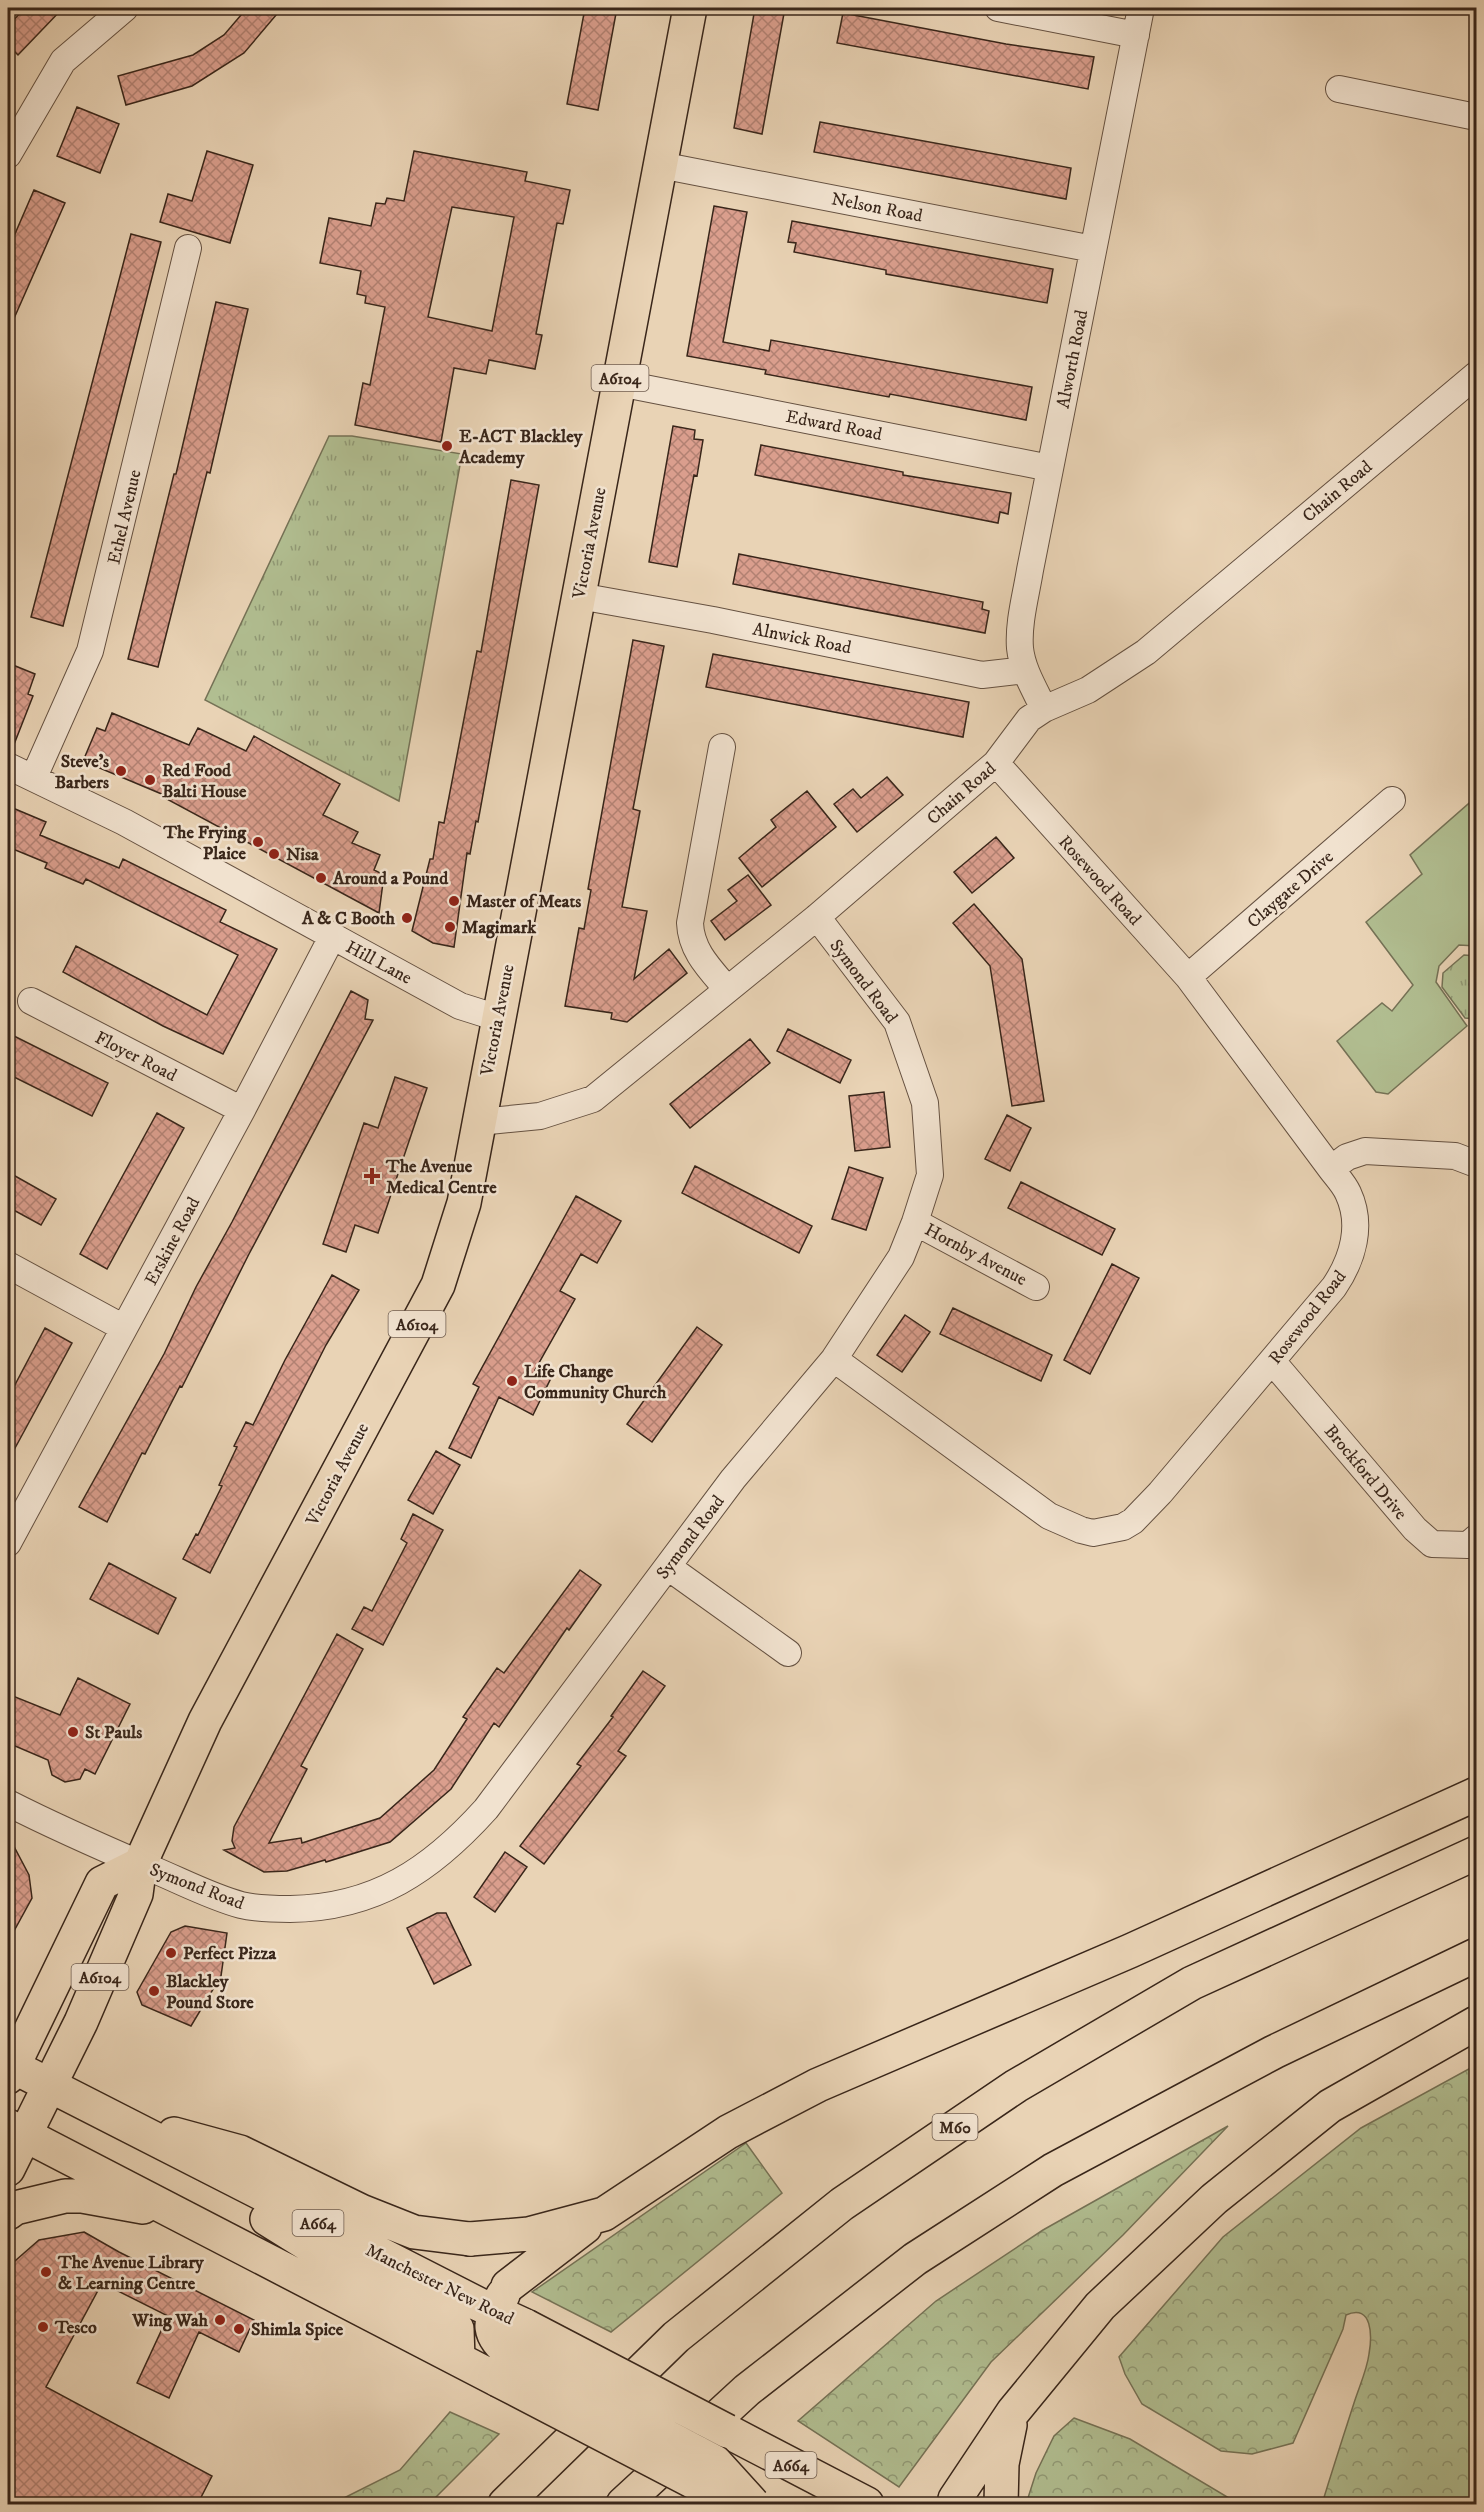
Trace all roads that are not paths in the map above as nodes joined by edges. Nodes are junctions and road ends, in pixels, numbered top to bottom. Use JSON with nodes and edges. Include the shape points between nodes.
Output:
{"nodes":[{"id":1,"x":125,"y":8,"type":"edge"},
{"id":2,"x":690,"y":8,"type":"edge"},
{"id":3,"x":998,"y":8,"type":"edge"},
{"id":4,"x":1141,"y":8,"type":"edge"},
{"id":5,"x":1136,"y":35,"type":"junction"},
{"id":6,"x":1339,"y":89,"type":"dead end"},
{"id":7,"x":1476,"y":117,"type":"edge"},
{"id":8,"x":8,"y":154,"type":"edge"},
{"id":9,"x":660,"y":165,"type":"junction"},
{"id":10,"x":188,"y":248,"type":"dead end"},
{"id":11,"x":1093,"y":249,"type":"junction"},
{"id":12,"x":1476,"y":375,"type":"edge"},
{"id":13,"x":619,"y":383,"type":"junction"},
{"id":14,"x":1050,"y":468,"type":"junction"},
{"id":15,"x":579,"y":596,"type":"junction"},
{"id":16,"x":1025,"y":670,"type":"junction"},
{"id":17,"x":1044,"y":708,"type":"junction"},
{"id":18,"x":722,"y":747,"type":"dead end"},
{"id":19,"x":996,"y":763,"type":"junction"},
{"id":20,"x":8,"y":766,"type":"edge"},
{"id":21,"x":34,"y":777,"type":"junction"},
{"id":22,"x":1392,"y":800,"type":"dead end"},
{"id":23,"x":817,"y":917,"type":"junction"},
{"id":24,"x":332,"y":937,"type":"junction"},
{"id":25,"x":1188,"y":977,"type":"junction"},
{"id":26,"x":728,"y":989,"type":"junction"},
{"id":27,"x":31,"y":1001,"type":"dead end"},
{"id":28,"x":498,"y":1018,"type":"junction"},
{"id":29,"x":242,"y":1110,"type":"junction"},
{"id":30,"x":479,"y":1122,"type":"junction"},
{"id":31,"x":1476,"y":1164,"type":"edge"},
{"id":32,"x":1331,"y":1169,"type":"junction"},
{"id":33,"x":915,"y":1222,"type":"junction"},
{"id":34,"x":8,"y":1265,"type":"edge"},
{"id":35,"x":1036,"y":1287,"type":"dead end"},
{"id":36,"x":124,"y":1328,"type":"junction"},
{"id":37,"x":834,"y":1359,"type":"junction"},
{"id":38,"x":1272,"y":1361,"type":"junction"},
{"id":39,"x":9,"y":1537,"type":"edge"},
{"id":40,"x":1476,"y":1538,"type":"edge"},
{"id":41,"x":668,"y":1567,"type":"junction"},
{"id":42,"x":788,"y":1653,"type":"dead end"},
{"id":43,"x":1470,"y":1797,"type":"edge"},
{"id":44,"x":8,"y":1803,"type":"edge"},
{"id":45,"x":1476,"y":1853,"type":"edge"},
{"id":46,"x":140,"y":1864,"type":"junction"},
{"id":47,"x":1476,"y":1955,"type":"edge"},
{"id":48,"x":1476,"y":2023,"type":"edge"},
{"id":49,"x":9,"y":2069,"type":"edge"},
{"id":50,"x":44,"y":2097,"type":"junction"},
{"id":51,"x":111,"y":2117,"type":"junction"},
{"id":52,"x":16,"y":2131,"type":"edge"},
{"id":53,"x":8,"y":2169,"type":"edge"},
{"id":54,"x":236,"y":2181,"type":"junction"},
{"id":55,"x":8,"y":2213,"type":"edge"},
{"id":56,"x":181,"y":2214,"type":"junction"},
{"id":57,"x":604,"y":2214,"type":"junction"},
{"id":58,"x":501,"y":2299,"type":"junction"},
{"id":59,"x":512,"y":2354,"type":"junction"},
{"id":60,"x":458,"y":2360,"type":"junction"},
{"id":61,"x":1013,"y":2412,"type":"junction"},
{"id":62,"x":861,"y":2502,"type":"edge"},
{"id":63,"x":954,"y":2502,"type":"edge"},
{"id":64,"x":505,"y":2505,"type":"edge"},
{"id":65,"x":623,"y":2505,"type":"edge"},
{"id":66,"x":736,"y":2505,"type":"edge"},
{"id":67,"x":753,"y":2505,"type":"edge"},
{"id":68,"x":1001,"y":2505,"type":"edge"}],
"edges":[{"from":1,"to":8,"type":"street","via":[[63,61]]},
{"from":2,"to":9,"type":"main road","name":"Victoria Avenue","number":"A6104"},
{"from":3,"to":5,"type":"street"},
{"from":4,"to":5,"type":"street","name":"Alworth Road"},
{"from":5,"to":11,"type":"street","name":"Alworth Road"},
{"from":6,"to":7,"type":"street"},
{"from":9,"to":11,"type":"street","name":"Nelson Road"},
{"from":9,"to":13,"type":"main road","name":"Victoria Avenue","number":"A6104"},
{"from":10,"to":21,"type":"street","name":"Ethel Avenue","via":[[90,651]]},
{"from":11,"to":14,"type":"street","name":"Alworth Road"},
{"from":12,"to":17,"type":"street","name":"Chain Road","via":[[1146,652],[1088,690]]},
{"from":13,"to":14,"type":"street","name":"Edward Road"},
{"from":13,"to":15,"type":"main road","name":"Victoria Avenue","number":"A6104"},
{"from":14,"to":16,"type":"street","name":"Alworth Road","via":[[1020,633]]},
{"from":15,"to":16,"type":"street","name":"Alnwick Road","via":[[982,675]]},
{"from":15,"to":28,"type":"main road","name":"Victoria Avenue","number":"A6104"},
{"from":16,"to":17,"type":"street","name":"Alworth Road"},
{"from":17,"to":19,"type":"street","name":"Chain Road","via":[[1029,719]]},
{"from":18,"to":26,"type":"street","via":[[690,922],[695,948]]},
{"from":19,"to":23,"type":"street","name":"Chain Road"},
{"from":19,"to":25,"type":"street","name":"Rosewood Road"},
{"from":20,"to":21,"type":"street","name":"Hill Lane"},
{"from":21,"to":24,"type":"street","name":"Hill Lane"},
{"from":22,"to":25,"type":"street","name":"Claygate Drive"},
{"from":23,"to":26,"type":"street","name":"Chain Road"},
{"from":23,"to":33,"type":"street","name":"Symond Road","via":[[897,1022],[925,1103],[930,1175]]},
{"from":24,"to":28,"type":"street","name":"Hill Lane","via":[[460,1006]]},
{"from":24,"to":29,"type":"street","name":"Erskine Road"},
{"from":25,"to":32,"type":"street","name":"Rosewood Road"},
{"from":26,"to":30,"type":"street","name":"Chain Road","via":[[593,1099],[540,1116]]},
{"from":27,"to":29,"type":"street","name":"Floyer Road"},
{"from":28,"to":30,"type":"main road","name":"Victoria Avenue","number":"A6104"},
{"from":29,"to":36,"type":"street","name":"Erskine Road"},
{"from":30,"to":46,"type":"main road","name":"Victoria Avenue","number":"A6104","via":[[464,1203],[438,1285],[205,1721]]},
{"from":31,"to":32,"type":"street","via":[[1455,1156],[1365,1151],[1347,1157]]},
{"from":32,"to":38,"type":"street","name":"Rosewood Road","via":[[1348,1192],[1354,1213],[1353,1251],[1334,1287]]},
{"from":33,"to":35,"type":"street","name":"Hornby Avenue"},
{"from":33,"to":37,"type":"street","name":"Symond Road","via":[[901,1257]]},
{"from":34,"to":36,"type":"street"},
{"from":36,"to":39,"type":"street","name":"Erskine Road"},
{"from":37,"to":38,"type":"street","name":"Rosewood Road","via":[[1049,1516],[1093,1533],[1111,1531],[1133,1521]]},
{"from":37,"to":41,"type":"street","name":"Symond Road","via":[[734,1479]]},
{"from":38,"to":40,"type":"street","name":"Brockford Drive","via":[[1432,1544],[1468,1545]]},
{"from":41,"to":42,"type":"street"},
{"from":41,"to":46,"type":"street","name":"Symond Road","via":[[486,1809],[461,1837],[407,1878],[377,1894],[339,1905],[271,1909],[241,1905]]},
{"from":43,"to":57,"type":"main road","via":[[818,2085],[728,2132]]},
{"from":44,"to":46,"type":"street","name":"Symond Road"},
{"from":45,"to":64,"type":"main road","number":"M60","via":[[1192,1983],[1016,2086],[842,2204],[676,2337]]},
{"from":46,"to":49,"type":"main road","number":"A6104","via":[[102,1883]]},
{"from":46,"to":50,"type":"main road","name":"Victoria Avenue","number":"A6104","via":[[136,1894]]},
{"from":47,"to":65,"type":"main road","via":[[1274,2052],[1064,2165],[925,2253],[747,2390]]},
{"from":48,"to":61,"type":"main road","via":[[1330,2106],[1214,2199],[1100,2306]]},
{"from":49,"to":50,"type":"main road","name":"Manchester New Road","number":"A664"},
{"from":50,"to":51,"type":"main road","name":"Manchester New Road","number":"A664"},
{"from":50,"to":52,"type":"main road","number":"A6104"},
{"from":51,"to":54,"type":"main road","name":"Manchester New Road","number":"A664"},
{"from":51,"to":57,"type":"main road","via":[[240,2152],[361,2211],[414,2232],[470,2239],[529,2234]]},
{"from":52,"to":53,"type":"main road","number":"A6104"},
{"from":52,"to":56,"type":"main road","name":"Manchester New Road","number":"A664"},
{"from":54,"to":58,"type":"main road","name":"Manchester New Road","number":"A664"},
{"from":54,"to":60,"type":"main road","via":[[254,2211],[457,2329]]},
{"from":55,"to":56,"type":"main road","via":[[32,2203],[81,2196]]},
{"from":56,"to":60,"type":"main road","name":"Manchester New Road","number":"A664"},
{"from":57,"to":58,"type":"main road"},
{"from":58,"to":59,"type":"main road","via":[[493,2334]]},
{"from":59,"to":60,"type":"main road","name":"Manchester New Road","number":"A664"},
{"from":59,"to":62,"type":"main road","name":"Manchester New Road","number":"A664","bridge":true},
{"from":59,"to":66,"type":"main road","name":"Manchester New Road","number":"A664","bridge":true},
{"from":59,"to":67,"type":"main road","bridge":true,"via":[[715,2462]]},
{"from":61,"to":63,"type":"main road"},
{"from":61,"to":68,"type":"main road","via":[[1002,2464]]}]}
